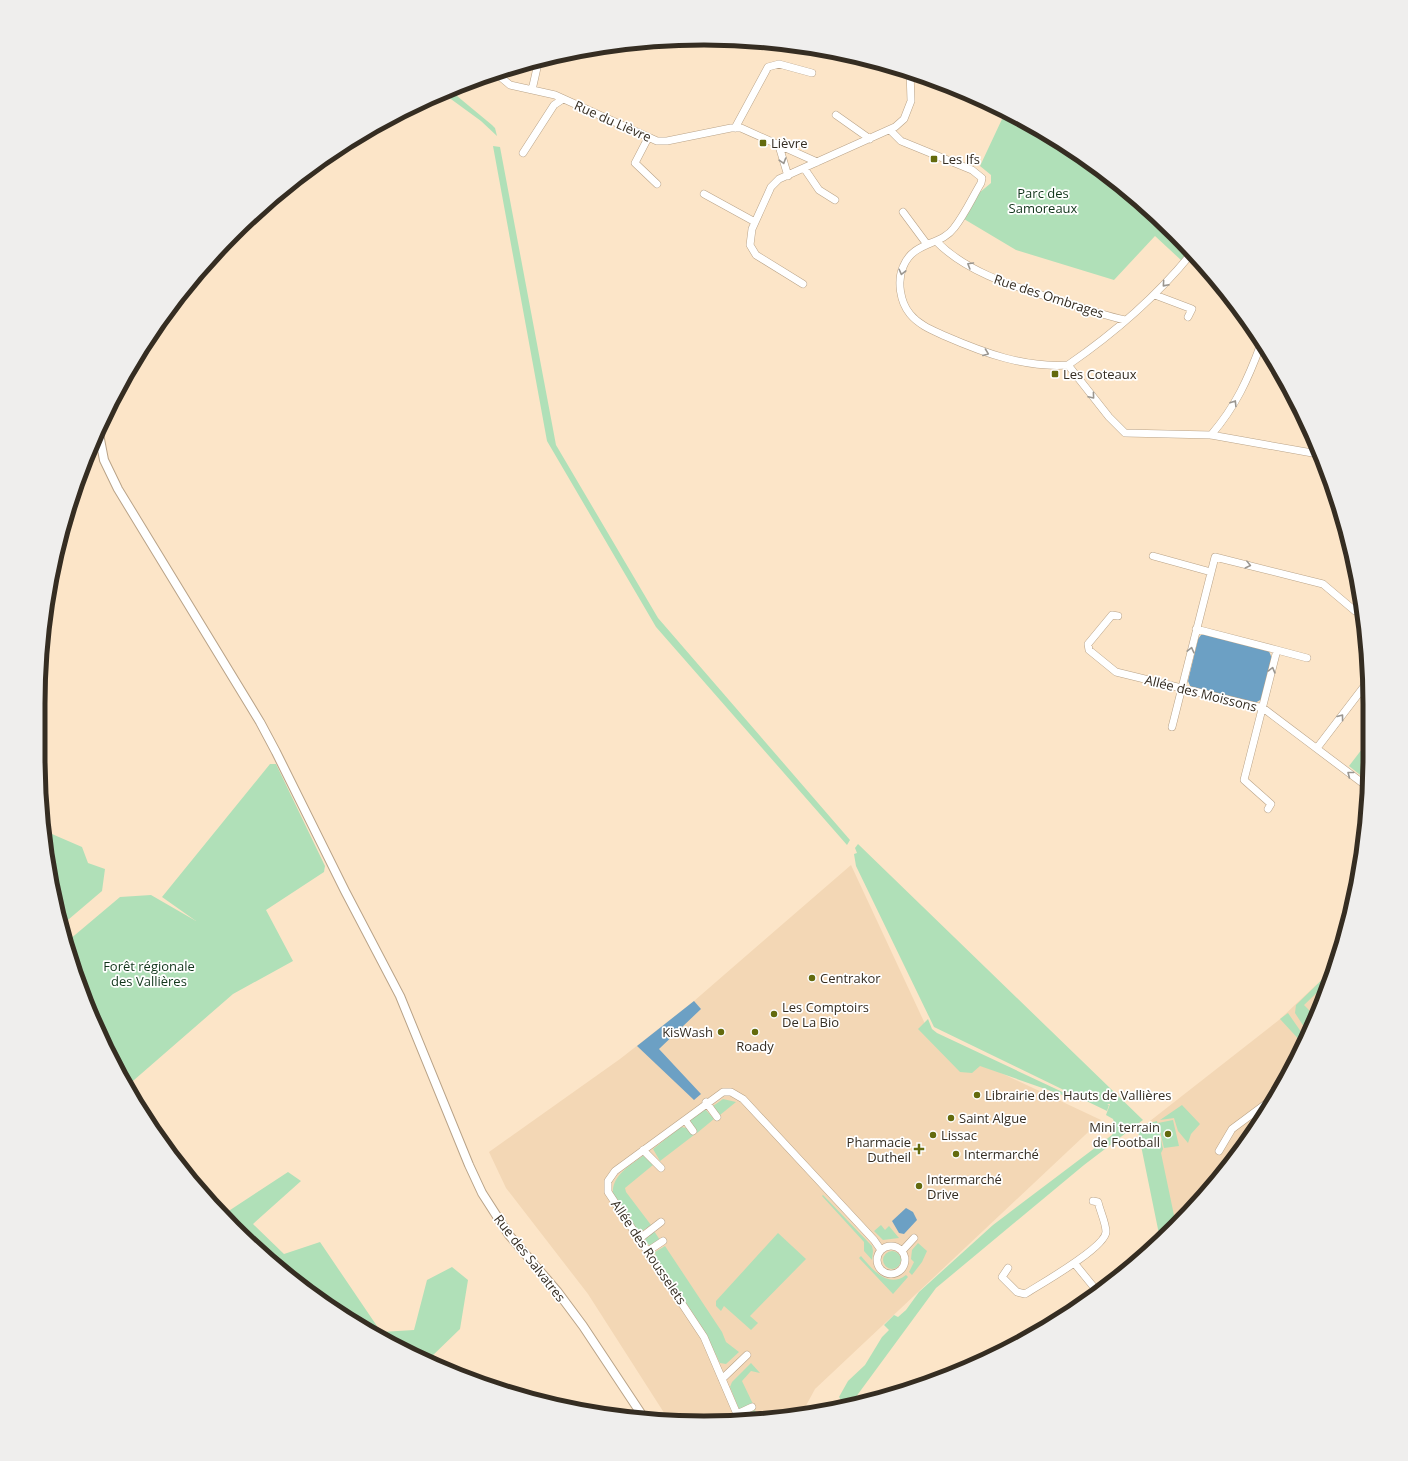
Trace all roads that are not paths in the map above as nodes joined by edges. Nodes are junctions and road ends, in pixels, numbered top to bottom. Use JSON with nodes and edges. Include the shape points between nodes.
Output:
{"nodes":[{"id":1,"x":537,"y":66,"type":"edge"},
{"id":2,"x":812,"y":73,"type":"dead end"},
{"id":3,"x":501,"y":77,"type":"edge"},
{"id":4,"x":910,"y":78,"type":"edge"},
{"id":5,"x":532,"y":90,"type":"junction"},
{"id":6,"x":562,"y":99,"type":"junction"},
{"id":7,"x":836,"y":115,"type":"dead end"},
{"id":8,"x":735,"y":128,"type":"junction"},
{"id":9,"x":890,"y":130,"type":"junction"},
{"id":10,"x":648,"y":138,"type":"junction"},
{"id":11,"x":870,"y":139,"type":"junction"},
{"id":12,"x":779,"y":146,"type":"junction"},
{"id":13,"x":522,"y":153,"type":"dead end"},
{"id":14,"x":816,"y":162,"type":"junction"},
{"id":15,"x":804,"y":168,"type":"junction"},
{"id":16,"x":788,"y":176,"type":"junction"},
{"id":17,"x":657,"y":184,"type":"dead end"},
{"id":18,"x":704,"y":194,"type":"dead end"},
{"id":19,"x":835,"y":200,"type":"dead end"},
{"id":20,"x":903,"y":212,"type":"dead end"},
{"id":21,"x":755,"y":222,"type":"junction"},
{"id":22,"x":936,"y":241,"type":"junction"},
{"id":23,"x":926,"y":244,"type":"junction"},
{"id":24,"x":1188,"y":257,"type":"edge"},
{"id":25,"x":803,"y":284,"type":"dead end"},
{"id":26,"x":1155,"y":295,"type":"junction"},
{"id":27,"x":1188,"y":317,"type":"dead end"},
{"id":28,"x":1125,"y":320,"type":"junction"},
{"id":29,"x":1259,"y":349,"type":"edge"},
{"id":30,"x":1068,"y":365,"type":"junction"},
{"id":31,"x":1211,"y":434,"type":"junction"},
{"id":32,"x":100,"y":441,"type":"edge"},
{"id":33,"x":1313,"y":453,"type":"edge"},
{"id":34,"x":1153,"y":556,"type":"dead end"},
{"id":35,"x":1211,"y":572,"type":"junction"},
{"id":36,"x":1356,"y":611,"type":"edge"},
{"id":37,"x":1118,"y":616,"type":"dead end"},
{"id":38,"x":1196,"y":628,"type":"junction"},
{"id":39,"x":1277,"y":650,"type":"junction"},
{"id":40,"x":1307,"y":658,"type":"dead end"},
{"id":41,"x":1182,"y":688,"type":"junction"},
{"id":42,"x":1363,"y":688,"type":"edge"},
{"id":43,"x":1263,"y":708,"type":"junction"},
{"id":44,"x":1172,"y":727,"type":"dead end"},
{"id":45,"x":1318,"y":748,"type":"junction"},
{"id":46,"x":1362,"y":783,"type":"edge"},
{"id":47,"x":1268,"y":809,"type":"dead end"},
{"id":48,"x":706,"y":1102,"type":"junction"},
{"id":49,"x":1263,"y":1106,"type":"edge"},
{"id":50,"x":717,"y":1117,"type":"dead end"},
{"id":51,"x":685,"y":1120,"type":"junction"},
{"id":52,"x":693,"y":1131,"type":"dead end"},
{"id":53,"x":643,"y":1150,"type":"junction"},
{"id":54,"x":1219,"y":1151,"type":"dead end"},
{"id":55,"x":661,"y":1168,"type":"dead end"},
{"id":56,"x":1093,"y":1201,"type":"dead end"},
{"id":57,"x":661,"y":1222,"type":"dead end"},
{"id":58,"x":914,"y":1238,"type":"dead end"},
{"id":59,"x":639,"y":1239,"type":"junction"},
{"id":60,"x":663,"y":1241,"type":"dead end"},
{"id":61,"x":881,"y":1250,"type":"junction"},
{"id":62,"x":648,"y":1251,"type":"junction"},
{"id":63,"x":902,"y":1251,"type":"junction"},
{"id":64,"x":1075,"y":1264,"type":"junction"},
{"id":65,"x":1008,"y":1268,"type":"dead end"},
{"id":66,"x":1094,"y":1288,"type":"edge"},
{"id":67,"x":747,"y":1355,"type":"dead end"},
{"id":68,"x":722,"y":1379,"type":"junction"},
{"id":69,"x":752,"y":1407,"type":"dead end"},
{"id":70,"x":640,"y":1413,"type":"edge"},
{"id":71,"x":737,"y":1414,"type":"joint"}],
"edges":[{"from":1,"to":5,"type":"street"},
{"from":2,"to":8,"type":"street","via":[[779,64],[768,67]]},
{"from":3,"to":5,"type":"street","name":"Rue du Lièvre","via":[[510,85]]},
{"from":4,"to":9,"type":"street","via":[[909,111],[904,119]]},
{"from":5,"to":6,"type":"street","name":"Rue du Lièvre"},
{"from":6,"to":10,"type":"street","name":"Rue du Lièvre"},
{"from":6,"to":13,"type":"street","via":[[554,105]]},
{"from":7,"to":11,"type":"street"},
{"from":8,"to":10,"type":"street","name":"Rue du Lièvre","via":[[667,141]]},
{"from":8,"to":12,"type":"street","name":"Rue du Lièvre"},
{"from":9,"to":11,"type":"street"},
{"from":9,"to":22,"type":"street","via":[[901,141],[972,170],[982,178],[954,228]]},
{"from":10,"to":17,"type":"street","via":[[635,162]]},
{"from":11,"to":14,"type":"street"},
{"from":12,"to":14,"type":"street","name":"Rue du Lièvre"},
{"from":12,"to":16,"type":"street","one_way":true},
{"from":14,"to":15,"type":"street"},
{"from":15,"to":16,"type":"street"},
{"from":15,"to":19,"type":"street","via":[[819,190]]},
{"from":16,"to":21,"type":"street","via":[[779,179],[771,187]]},
{"from":18,"to":21,"type":"street"},
{"from":20,"to":23,"type":"street"},
{"from":21,"to":25,"type":"street","via":[[750,239],[752,250]]},
{"from":22,"to":23,"type":"street"},
{"from":28,"to":22,"type":"street","name":"Rue des Ombrages","one_way":true,"via":[[989,276],[945,250]]},
{"from":23,"to":30,"type":"street","one_way":true,"via":[[907,259],[900,281],[901,296],[909,313],[924,326],[991,355],[1021,362]]},
{"from":24,"to":26,"type":"street","one_way":true},
{"from":26,"to":27,"type":"street","via":[[1192,308]]},
{"from":26,"to":28,"type":"street"},
{"from":28,"to":30,"type":"street"},
{"from":31,"to":29,"type":"street","one_way":true,"via":[[1224,420],[1247,382]]},
{"from":30,"to":31,"type":"street","one_way":true,"via":[[1109,417],[1126,433]]},
{"from":31,"to":33,"type":"street"},
{"from":32,"to":70,"type":"street","name":"Rue des Salvatres","via":[[104,460],[118,489],[276,752],[400,996],[469,1165],[486,1199],[509,1234],[583,1326]]},
{"from":34,"to":35,"type":"street"},
{"from":35,"to":36,"type":"street","one_way":true,"via":[[1214,557],[1323,584]]},
{"from":35,"to":38,"type":"street"},
{"from":37,"to":41,"type":"street","name":"Allée des Moissons","via":[[1112,615],[1088,644],[1088,650],[1116,672]]},
{"from":38,"to":39,"type":"street"},
{"from":41,"to":38,"type":"street","one_way":true},
{"from":39,"to":40,"type":"street"},
{"from":43,"to":39,"type":"street","one_way":true},
{"from":41,"to":43,"type":"street","name":"Allée des Moissons"},
{"from":41,"to":44,"type":"street"},
{"from":45,"to":42,"type":"street","one_way":true},
{"from":43,"to":45,"type":"street","name":"Allée des Moissons"},
{"from":43,"to":47,"type":"street","via":[[1244,780],[1271,804]]},
{"from":46,"to":45,"type":"street","name":"Allée des Moissons","one_way":true},
{"from":48,"to":50,"type":"street"},
{"from":48,"to":51,"type":"street","name":"Allée des Rousselets"},
{"from":48,"to":61,"type":"street","name":"Allée des Rousselets","via":[[723,1092],[740,1096]]},
{"from":49,"to":54,"type":"street","via":[[1232,1129]]},
{"from":51,"to":52,"type":"street"},
{"from":51,"to":53,"type":"street","name":"Allée des Rousselets"},
{"from":53,"to":55,"type":"street"},
{"from":53,"to":59,"type":"street","name":"Allée des Rousselets","via":[[613,1169],[608,1181],[608,1192]]},
{"from":56,"to":64,"type":"street","via":[[1098,1202],[1106,1233],[1103,1239]]},
{"from":57,"to":59,"type":"street"},
{"from":58,"to":63,"type":"street"},
{"from":59,"to":62,"type":"street","name":"Allée des Rousselets"},
{"from":60,"to":62,"type":"street"},
{"from":61,"to":63,"type":"street","via":[[894,1246]]},
{"from":61,"to":63,"type":"street","via":[[877,1258],[878,1266],[889,1274],[898,1273],[904,1266],[906,1258]]},
{"from":62,"to":68,"type":"street","name":"Allée des Rousselets","via":[[704,1337]]},
{"from":64,"to":65,"type":"street","via":[[1025,1294],[1017,1292],[1002,1277]]},
{"from":64,"to":66,"type":"street"},
{"from":67,"to":68,"type":"street"},
{"from":68,"to":71,"type":"street","name":"Allée des Rousselets"},
{"from":69,"to":71,"type":"street"}]}
